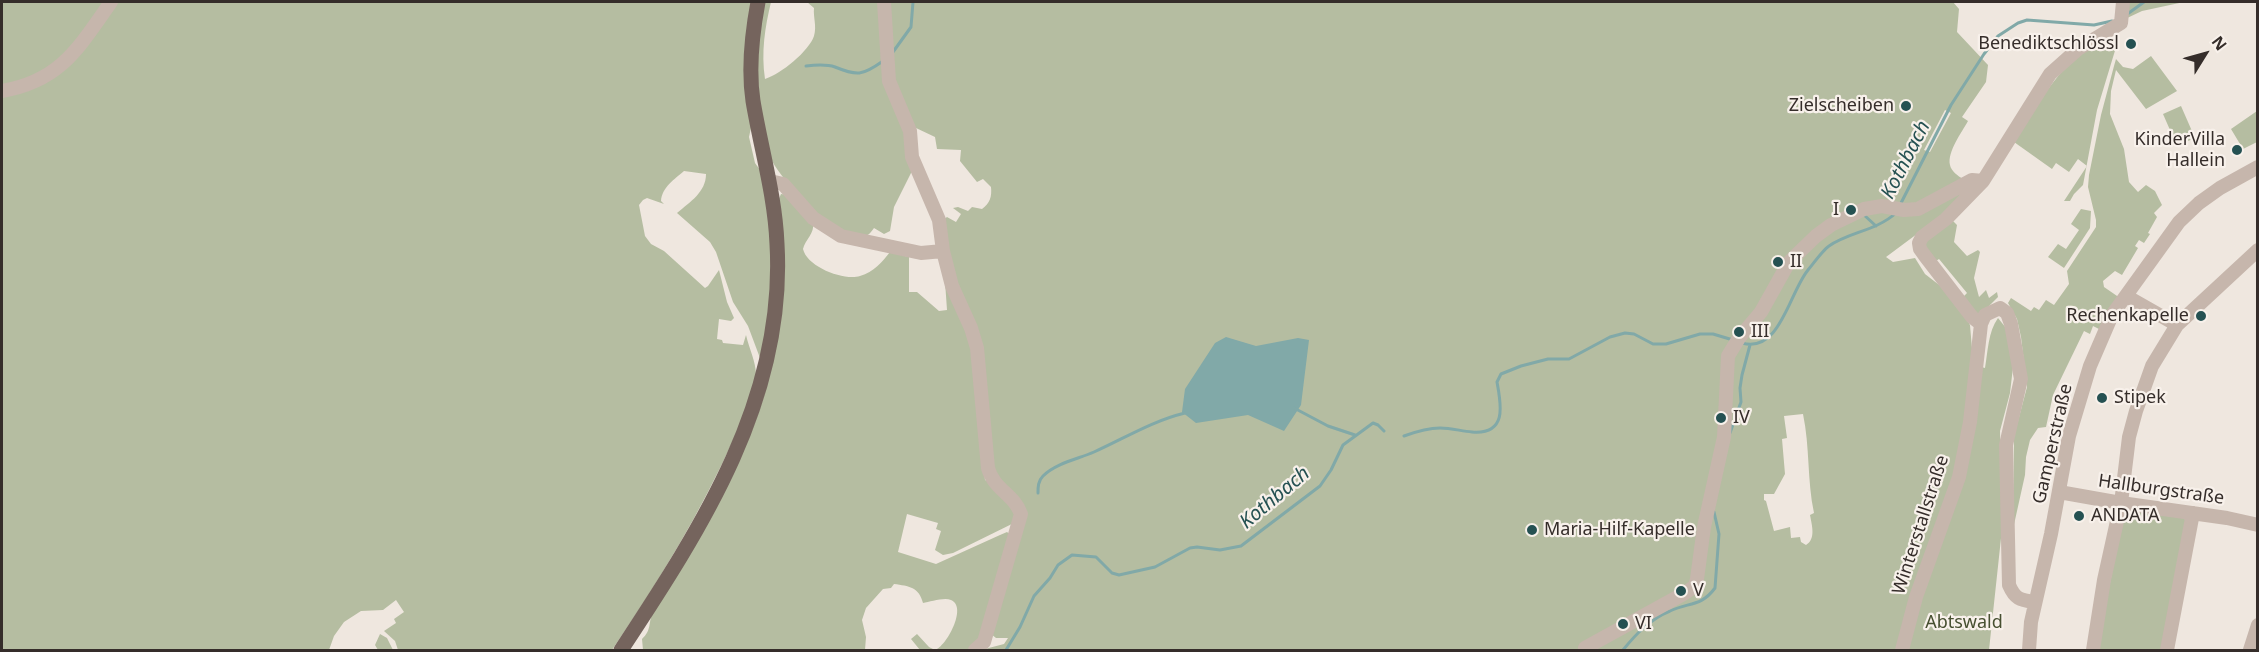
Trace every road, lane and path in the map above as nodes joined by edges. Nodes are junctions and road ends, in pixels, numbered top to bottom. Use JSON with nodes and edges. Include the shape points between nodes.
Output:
{"nodes":[{"id":1,"x":111,"y":2,"type":"edge"},
{"id":2,"x":758,"y":2,"type":"edge"},
{"id":3,"x":884,"y":2,"type":"edge"},
{"id":4,"x":2121,"y":12,"type":"edge"},
{"id":5,"x":2,"y":91,"type":"edge"},
{"id":6,"x":2258,"y":166,"type":"edge"},
{"id":7,"x":770,"y":181,"type":"junction"},
{"id":8,"x":1983,"y":181,"type":"junction"},
{"id":9,"x":2258,"y":250,"type":"edge"},
{"id":10,"x":943,"y":251,"type":"junction"},
{"id":11,"x":2126,"y":296,"type":"junction"},
{"id":12,"x":1981,"y":324,"type":"junction"},
{"id":13,"x":2176,"y":325,"type":"junction"},
{"id":14,"x":2059,"y":492,"type":"junction"},
{"id":15,"x":2121,"y":503,"type":"junction"},
{"id":16,"x":2193,"y":513,"type":"junction"},
{"id":17,"x":2258,"y":525,"type":"edge"},
{"id":18,"x":2034,"y":602,"type":"junction"},
{"id":19,"x":2258,"y":625,"type":"edge"},
{"id":20,"x":979,"y":646,"type":"edge"},
{"id":21,"x":1585,"y":648,"type":"dead end"},
{"id":22,"x":621,"y":651,"type":"edge"},
{"id":23,"x":1902,"y":651,"type":"edge"},
{"id":24,"x":2029,"y":651,"type":"edge"},
{"id":25,"x":2093,"y":651,"type":"edge"},
{"id":26,"x":2167,"y":651,"type":"edge"},
{"id":27,"x":2250,"y":651,"type":"edge"}],
"edges":[{"from":1,"to":5,"type":"street","via":[[58,69],[34,82]]},
{"from":2,"to":7,"type":"main road","via":[[751,82]]},
{"from":3,"to":10,"type":"street","via":[[888,73],[910,131],[912,157],[939,220]]},
{"from":4,"to":8,"type":"street","via":[[2050,74]]},
{"from":6,"to":11,"type":"street","name":"Gamperstraße","via":[[2213,193],[2179,222]]},
{"from":7,"to":10,"type":"street","via":[[783,184],[820,225],[841,236],[921,253]]},
{"from":7,"to":22,"type":"main road","via":[[777,243],[777,302],[756,404],[700,523]]},
{"from":8,"to":12,"type":"street","via":[[1919,243],[1925,256]]},
{"from":8,"to":21,"type":"street","via":[[1972,180],[1918,209],[1882,206],[1861,210],[1831,225],[1793,257],[1761,312],[1735,344],[1726,366],[1724,437],[1696,583],[1685,593]]},
{"from":9,"to":13,"type":"street"},
{"from":10,"to":20,"type":"street","via":[[951,286],[977,348],[990,478],[1014,501],[1021,514]]},
{"from":11,"to":13,"type":"street"},
{"from":11,"to":14,"type":"street","name":"Gamperstraße","via":[[2112,315],[2090,366],[2069,436]]},
{"from":12,"to":18,"type":"street","via":[[1985,315],[2000,308],[2007,313],[2014,336],[2021,379],[2006,445],[2009,585],[2016,598]]},
{"from":12,"to":23,"type":"street","name":"Winterstallstraße","via":[[1970,422],[1959,477],[1916,597]]},
{"from":13,"to":15,"type":"street","via":[[2152,366],[2136,411]]},
{"from":14,"to":15,"type":"street","name":"Hallburgstraße"},
{"from":14,"to":18,"type":"street","name":"Gamperstraße"},
{"from":15,"to":16,"type":"street","name":"Hallburgstraße"},
{"from":15,"to":25,"type":"street"},
{"from":16,"to":17,"type":"street","name":"Hallburgstraße"},
{"from":16,"to":26,"type":"street"},
{"from":18,"to":24,"type":"street","name":"Gamperstraße"},
{"from":19,"to":27,"type":"street"}]}
